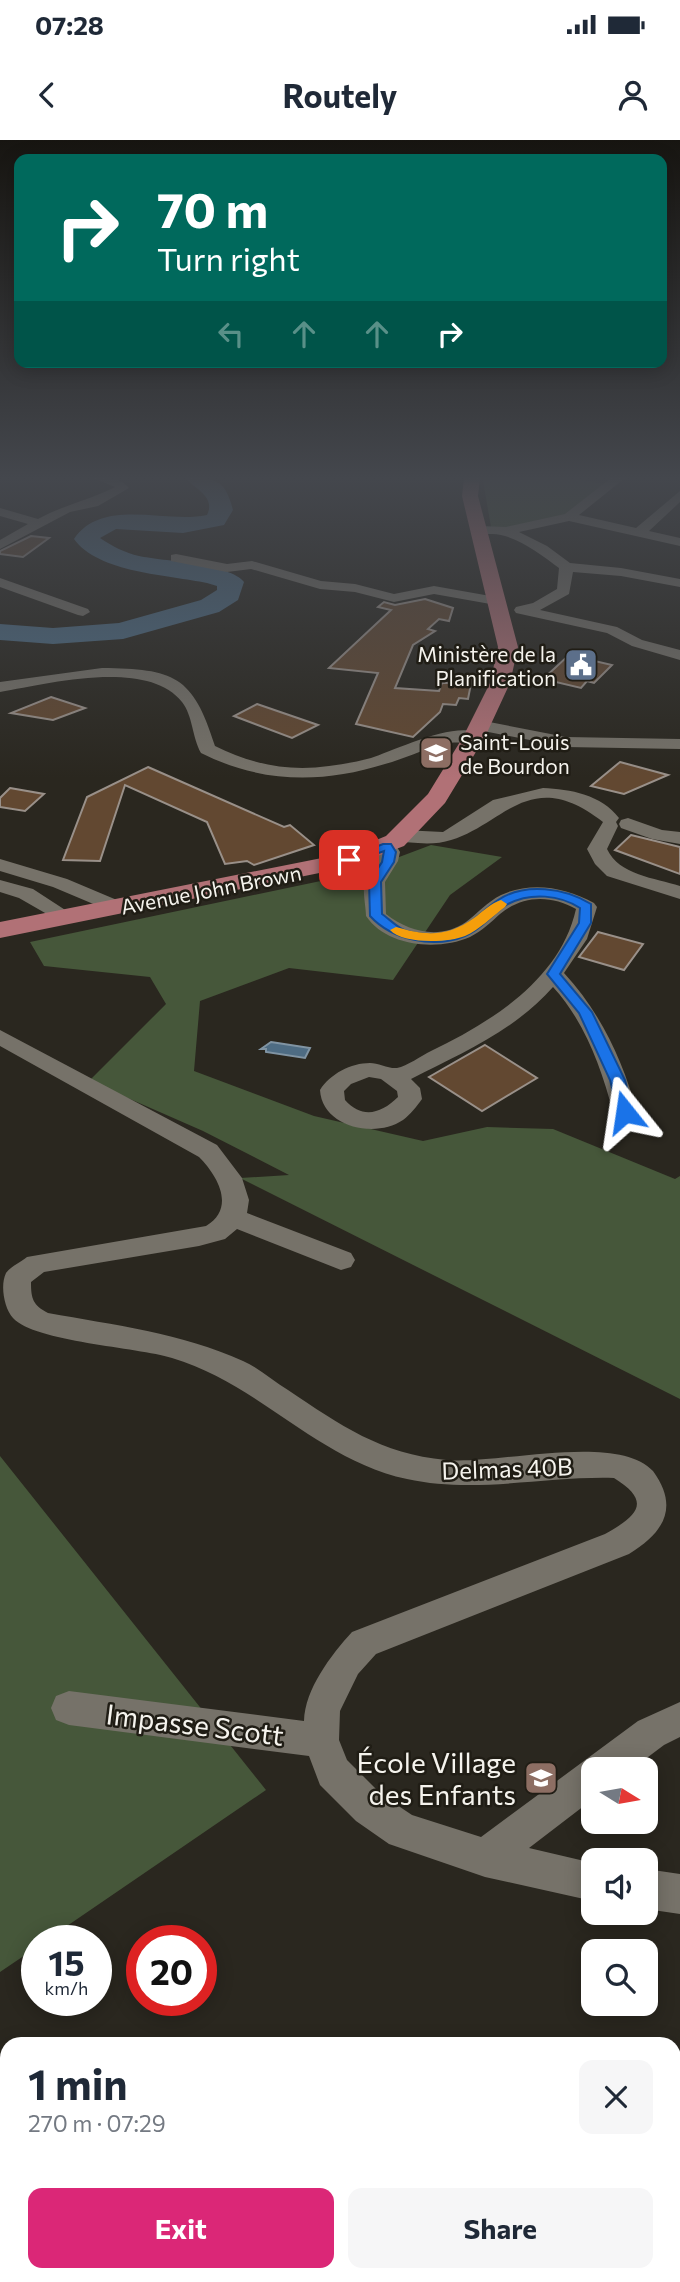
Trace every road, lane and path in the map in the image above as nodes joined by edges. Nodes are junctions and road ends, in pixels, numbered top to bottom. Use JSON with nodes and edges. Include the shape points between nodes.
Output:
{"nodes":[{"id":1,"x":296,"y":578,"type":"edge"},
{"id":2,"x":495,"y":578,"type":"edge"},
{"id":3,"x":565,"y":578,"type":"edge"},
{"id":4,"x":653,"y":578,"type":"edge"},
{"id":5,"x":0,"y":583,"type":"edge"},
{"id":6,"x":680,"y":583,"type":"edge"},
{"id":7,"x":505,"y":608,"type":"junction"},
{"id":8,"x":83,"y":611,"type":"dead end"},
{"id":9,"x":680,"y":656,"type":"edge"},
{"id":10,"x":0,"y":687,"type":"edge"},
{"id":11,"x":477,"y":731,"type":"junction"},
{"id":12,"x":680,"y":744,"type":"edge"},
{"id":13,"x":616,"y":822,"type":"junction"},
{"id":14,"x":680,"y":838,"type":"edge"},
{"id":15,"x":394,"y":841,"type":"junction"},
{"id":16,"x":0,"y":865,"type":"edge"},
{"id":17,"x":0,"y":886,"type":"edge"},
{"id":18,"x":680,"y":893,"type":"edge"},
{"id":19,"x":34,"y":898,"type":"junction"},
{"id":20,"x":0,"y":905,"type":"edge"},
{"id":21,"x":117,"y":907,"type":"junction"},
{"id":22,"x":66,"y":918,"type":"junction"},
{"id":23,"x":0,"y":930,"type":"edge"},
{"id":24,"x":554,"y":974,"type":"junction"},
{"id":25,"x":0,"y":1037,"type":"edge"},
{"id":26,"x":397,"y":1077,"type":"dead end"},
{"id":27,"x":625,"y":1112,"type":"dead end"},
{"id":28,"x":232,"y":1217,"type":"junction"},
{"id":29,"x":341,"y":1260,"type":"dead end"},
{"id":30,"x":69,"y":1708,"type":"dead end"},
{"id":31,"x":680,"y":1719,"type":"edge"},
{"id":32,"x":321,"y":1740,"type":"junction"},
{"id":33,"x":619,"y":1757,"type":"edge"},
{"id":34,"x":581,"y":1785,"type":"edge"},
{"id":35,"x":485,"y":1858,"type":"junction"},
{"id":36,"x":581,"y":1879,"type":"edge"},
{"id":37,"x":658,"y":1891,"type":"edge"},
{"id":38,"x":680,"y":1894,"type":"edge"}],
"edges":[{"from":1,"to":7,"type":"street","via":[[394,598],[434,590]]},
{"from":2,"to":7,"type":"main road","name":"Avenue John Brown"},
{"from":3,"to":7,"type":"street","via":[[564,591],[538,606]]},
{"from":4,"to":6,"type":"street"},
{"from":5,"to":8,"type":"street"},
{"from":7,"to":9,"type":"street","via":[[612,630]]},
{"from":7,"to":11,"type":"main road","name":"Avenue John Brown","via":[[508,647],[500,683]]},
{"from":10,"to":11,"type":"street","via":[[80,675],[154,677],[191,701],[207,749],[251,769],[296,775],[333,772],[400,754],[444,736]]},
{"from":11,"to":12,"type":"street","via":[[566,743]]},
{"from":11,"to":15,"type":"main road","name":"Avenue John Brown","via":[[437,799]]},
{"from":13,"to":14,"type":"street"},
{"from":13,"to":15,"type":"street","via":[[584,799],[559,793],[528,794],[501,804],[450,836]]},
{"from":13,"to":18,"type":"street","via":[[597,849],[603,860],[614,872]]},
{"from":15,"to":21,"type":"main road","name":"Avenue John Brown","via":[[349,860]]},
{"from":15,"to":24,"type":"street","via":[[375,882],[376,916],[401,934],[437,938],[461,933],[505,901],[526,894],[550,892],[587,907],[585,923]]},
{"from":16,"to":21,"type":"street"},
{"from":17,"to":19,"type":"street"},
{"from":19,"to":20,"type":"street"},
{"from":19,"to":22,"type":"street"},
{"from":21,"to":22,"type":"main road","name":"Avenue John Brown"},
{"from":22,"to":23,"type":"main road","name":"Avenue John Brown"},
{"from":24,"to":26,"type":"street","via":[[502,1021]]},
{"from":24,"to":27,"type":"street","via":[[585,1012],[618,1080]]},
{"from":25,"to":28,"type":"street","via":[[208,1151],[223,1164],[234,1186],[237,1198]]},
{"from":28,"to":29,"type":"street"},
{"from":28,"to":32,"type":"street","name":"Delmas 40B","via":[[219,1231],[200,1237],[37,1264],[17,1278],[16,1301],[25,1315],[42,1322],[173,1347],[235,1370],[346,1444],[405,1466],[448,1473],[619,1466],[641,1479],[654,1498],[653,1516],[617,1544],[364,1643],[346,1663],[322,1709]]},
{"from":30,"to":32,"type":"street","name":"Impasse Scott"},
{"from":31,"to":33,"type":"street"},
{"from":32,"to":35,"type":"street","name":"Delmas 40B","via":[[333,1772],[369,1808],[402,1831]]},
{"from":34,"to":35,"type":"street"},
{"from":35,"to":36,"type":"street","name":"Delmas 40B"},
{"from":37,"to":38,"type":"street"}]}
